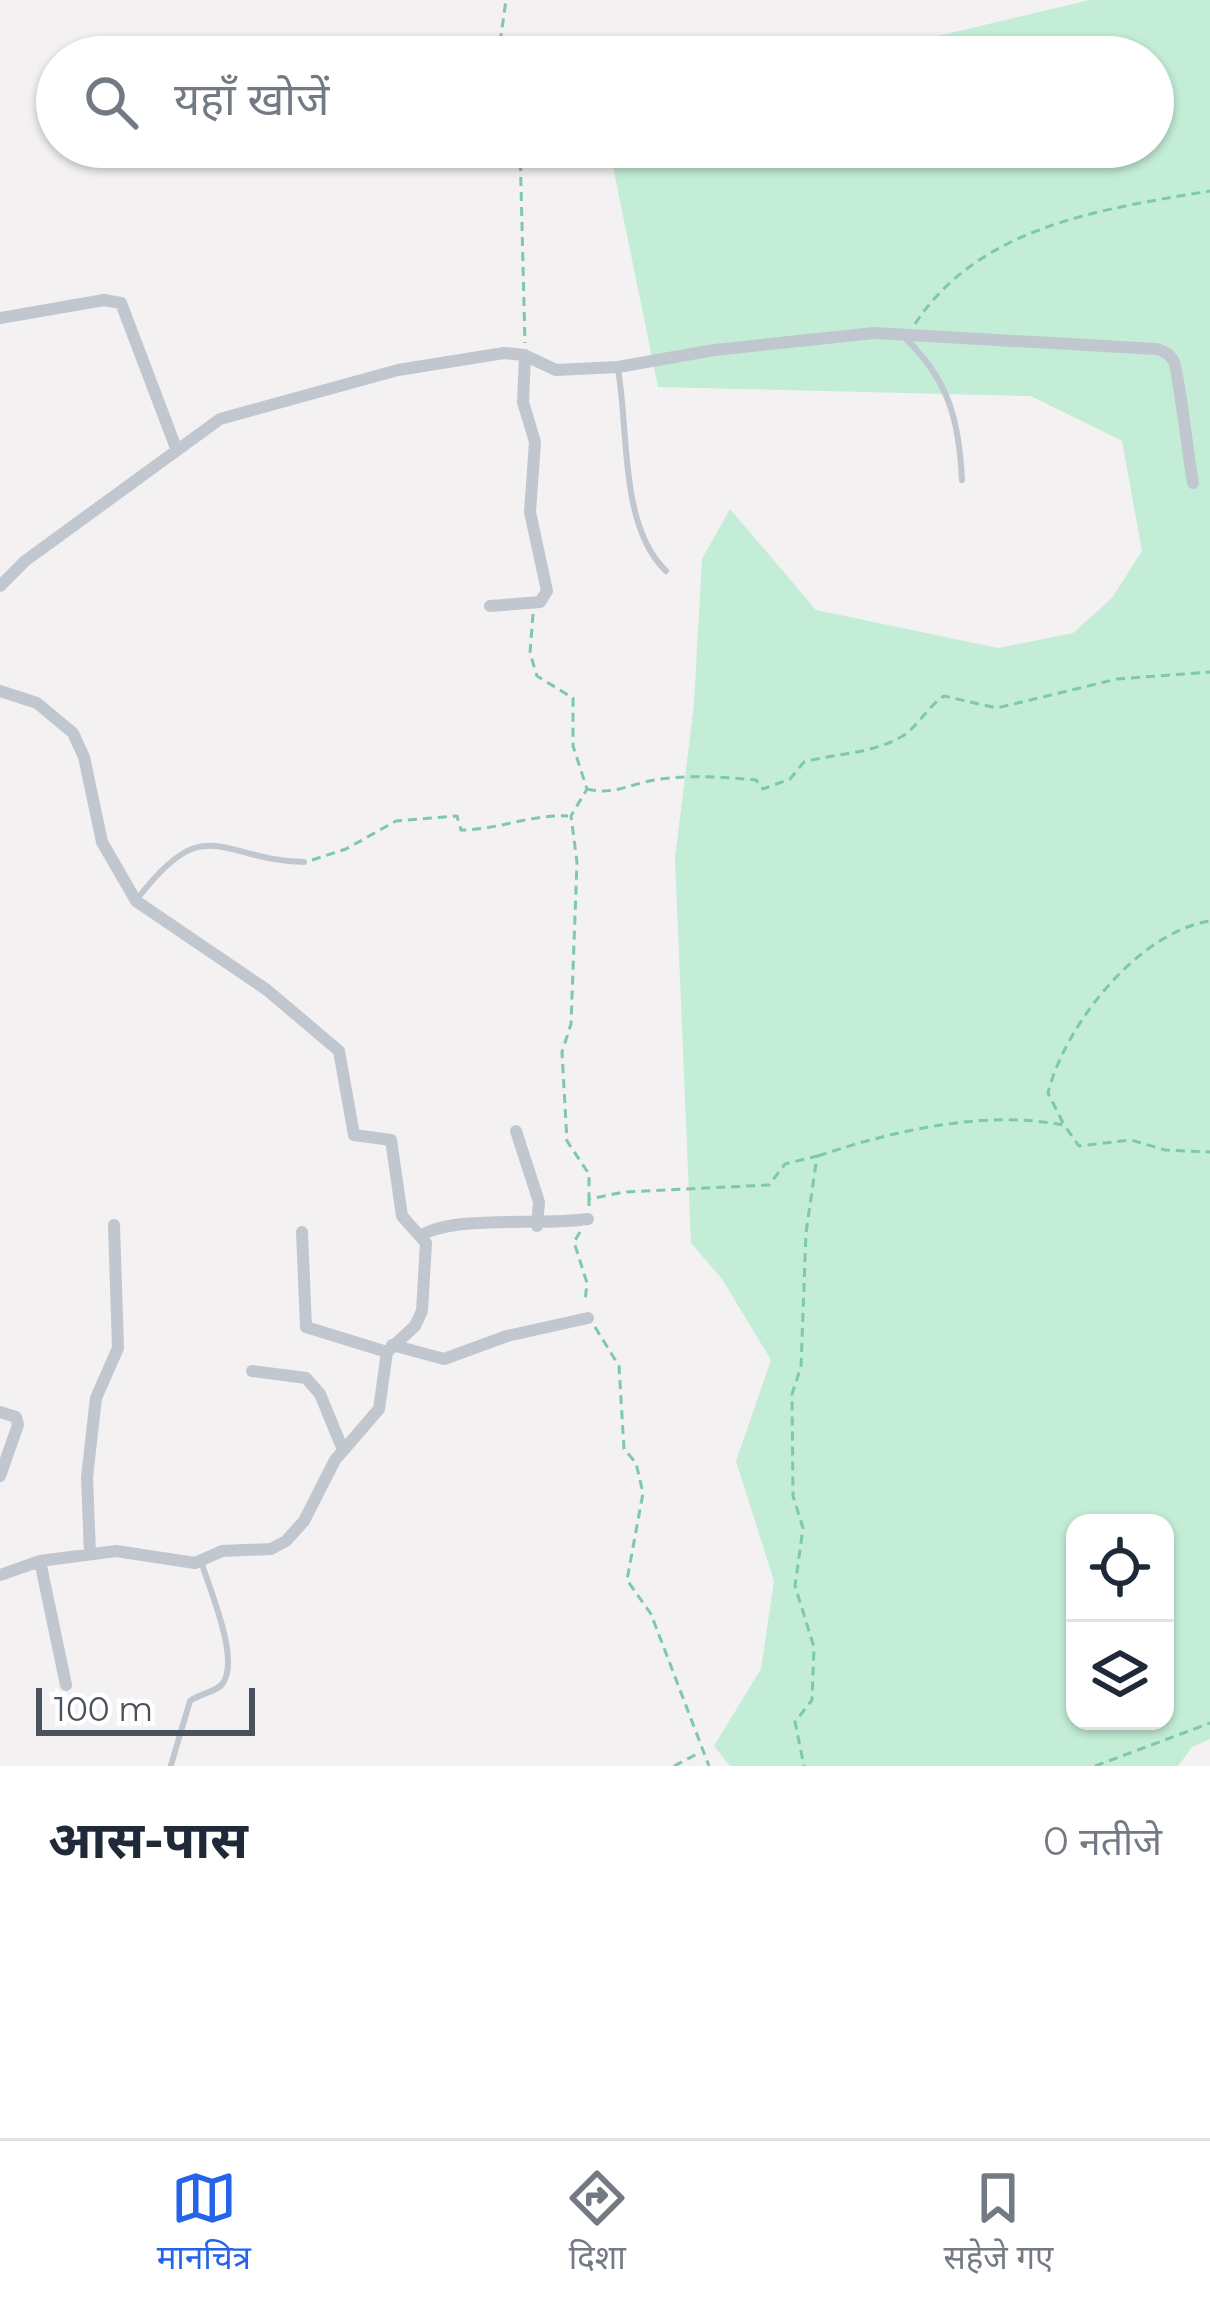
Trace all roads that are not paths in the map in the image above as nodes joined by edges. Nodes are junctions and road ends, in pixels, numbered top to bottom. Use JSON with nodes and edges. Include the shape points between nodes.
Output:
{"nodes":[{"id":1,"x":0,"y":318,"type":"edge"},
{"id":2,"x":904,"y":335,"type":"junction"},
{"id":3,"x":524,"y":355,"type":"junction"},
{"id":4,"x":618,"y":367,"type":"junction"},
{"id":5,"x":176,"y":448,"type":"junction"},
{"id":6,"x":962,"y":480,"type":"dead end"},
{"id":7,"x":1193,"y":483,"type":"dead end"},
{"id":8,"x":666,"y":571,"type":"dead end"},
{"id":9,"x":0,"y":586,"type":"edge"},
{"id":10,"x":490,"y":606,"type":"dead end"},
{"id":11,"x":0,"y":691,"type":"edge"},
{"id":12,"x":304,"y":862,"type":"road end"},
{"id":13,"x":136,"y":901,"type":"junction"},
{"id":14,"x":517,"y":1131,"type":"dead end"},
{"id":15,"x":588,"y":1219,"type":"road end"},
{"id":16,"x":114,"y":1225,"type":"dead end"},
{"id":17,"x":537,"y":1226,"type":"junction"},
{"id":18,"x":302,"y":1232,"type":"dead end"},
{"id":19,"x":422,"y":1235,"type":"junction"},
{"id":20,"x":588,"y":1318,"type":"road end"},
{"id":21,"x":390,"y":1349,"type":"junction"},
{"id":22,"x":251,"y":1371,"type":"dead end"},
{"id":23,"x":0,"y":1412,"type":"edge"},
{"id":24,"x":343,"y":1450,"type":"junction"},
{"id":25,"x":0,"y":1476,"type":"edge"},
{"id":26,"x":90,"y":1554,"type":"junction"},
{"id":27,"x":40,"y":1561,"type":"junction"},
{"id":28,"x":201,"y":1562,"type":"junction"},
{"id":29,"x":0,"y":1575,"type":"edge"},
{"id":30,"x":66,"y":1685,"type":"dead end"},
{"id":31,"x":171,"y":1765,"type":"edge"}],
"edges":[{"from":1,"to":5,"type":"street","via":[[122,303]]},
{"from":2,"to":4,"type":"street","via":[[714,350]]},
{"from":2,"to":6,"type":"lane","via":[[950,399]]},
{"from":2,"to":7,"type":"street","via":[[1166,353],[1178,370]]},
{"from":3,"to":4,"type":"street","via":[[556,370]]},
{"from":3,"to":5,"type":"street","via":[[398,370],[237,411]]},
{"from":3,"to":10,"type":"street","via":[[523,402],[536,442],[530,512],[547,584],[544,600]]},
{"from":4,"to":8,"type":"lane","via":[[625,463],[650,549]]},
{"from":5,"to":9,"type":"street"},
{"from":11,"to":13,"type":"street","via":[[37,703],[74,734],[102,842]]},
{"from":12,"to":13,"type":"lane","via":[[196,846],[162,867]]},
{"from":13,"to":19,"type":"street","via":[[267,990],[339,1051],[354,1135],[391,1140],[402,1216]]},
{"from":14,"to":17,"type":"street","via":[[539,1202]]},
{"from":15,"to":17,"type":"street"},
{"from":16,"to":26,"type":"street","via":[[118,1348],[97,1393],[89,1451]]},
{"from":17,"to":19,"type":"street","via":[[454,1222]]},
{"from":18,"to":21,"type":"street","via":[[307,1327]]},
{"from":19,"to":21,"type":"street","via":[[422,1311]]},
{"from":20,"to":21,"type":"street","via":[[444,1359]]},
{"from":21,"to":24,"type":"street","via":[[379,1409]]},
{"from":22,"to":24,"type":"street","via":[[306,1378]]},
{"from":23,"to":25,"type":"street","via":[[18,1425]]},
{"from":24,"to":28,"type":"street","via":[[286,1541]]},
{"from":26,"to":27,"type":"street"},
{"from":26,"to":28,"type":"street"},
{"from":27,"to":29,"type":"street"},
{"from":27,"to":30,"type":"street"},
{"from":28,"to":31,"type":"lane","via":[[226,1645],[225,1676],[220,1687],[190,1701]]}]}
